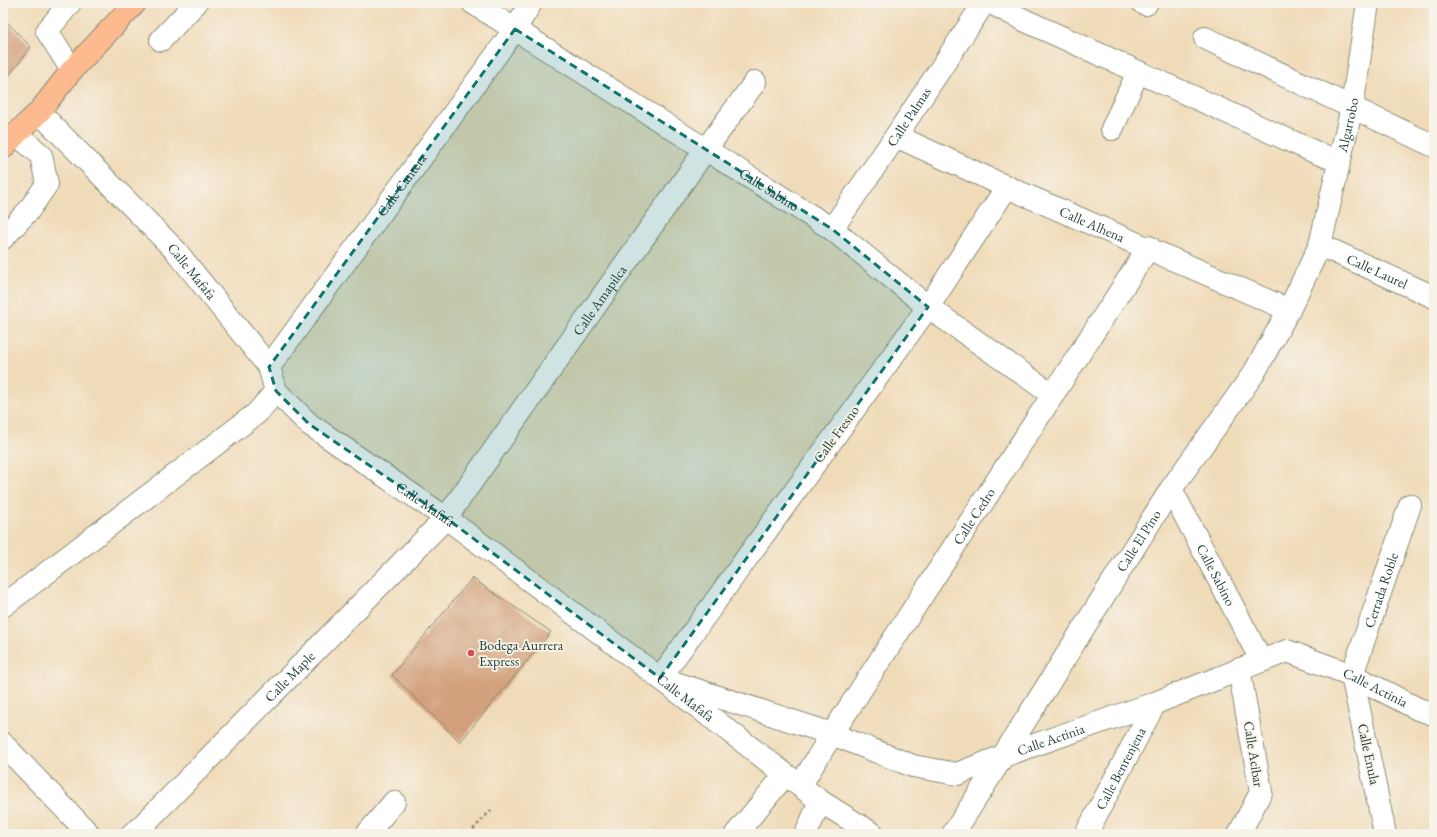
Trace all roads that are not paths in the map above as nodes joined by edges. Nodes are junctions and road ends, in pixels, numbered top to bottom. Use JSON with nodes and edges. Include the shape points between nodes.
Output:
{"nodes":[{"id":1,"x":70,"y":3,"type":"edge"},
{"id":2,"x":136,"y":3,"type":"edge"},
{"id":3,"x":196,"y":3,"type":"edge"},
{"id":4,"x":473,"y":3,"type":"edge"},
{"id":5,"x":531,"y":3,"type":"edge"},
{"id":6,"x":984,"y":3,"type":"edge"},
{"id":7,"x":991,"y":3,"type":"edge"},
{"id":8,"x":1368,"y":3,"type":"edge"},
{"id":9,"x":516,"y":30,"type":"junction"},
{"id":10,"x":1205,"y":38,"type":"dead end"},
{"id":11,"x":161,"y":40,"type":"dead end"},
{"id":12,"x":72,"y":70,"type":"junction"},
{"id":13,"x":1138,"y":72,"type":"junction"},
{"id":14,"x":755,"y":82,"type":"dead end"},
{"id":15,"x":1352,"y":107,"type":"junction"},
{"id":16,"x":39,"y":112,"type":"junction"},
{"id":17,"x":1112,"y":129,"type":"dead end"},
{"id":18,"x":896,"y":136,"type":"junction"},
{"id":19,"x":10,"y":141,"type":"edge"},
{"id":20,"x":1434,"y":146,"type":"edge"},
{"id":21,"x":706,"y":149,"type":"junction"},
{"id":22,"x":1339,"y":161,"type":"junction"},
{"id":23,"x":1007,"y":187,"type":"junction"},
{"id":24,"x":832,"y":229,"type":"junction"},
{"id":25,"x":3,"y":238,"type":"edge"},
{"id":26,"x":1320,"y":245,"type":"junction"},
{"id":27,"x":1149,"y":247,"type":"junction"},
{"id":28,"x":1434,"y":297,"type":"edge"},
{"id":29,"x":928,"y":307,"type":"junction"},
{"id":30,"x":1289,"y":310,"type":"junction"},
{"id":31,"x":269,"y":367,"type":"junction"},
{"id":32,"x":276,"y":391,"type":"junction"},
{"id":33,"x":1053,"y":395,"type":"junction"},
{"id":34,"x":1171,"y":489,"type":"junction"},
{"id":35,"x":1410,"y":505,"type":"dead end"},
{"id":36,"x":446,"y":518,"type":"junction"},
{"id":37,"x":3,"y":606,"type":"edge"},
{"id":38,"x":1261,"y":660,"type":"junction"},
{"id":39,"x":1239,"y":669,"type":"junction"},
{"id":40,"x":1352,"y":675,"type":"junction"},
{"id":41,"x":660,"y":678,"type":"junction"},
{"id":42,"x":1155,"y":703,"type":"junction"},
{"id":43,"x":1434,"y":714,"type":"edge"},
{"id":44,"x":832,"y":734,"type":"junction"},
{"id":45,"x":3,"y":744,"type":"edge"},
{"id":46,"x":1003,"y":756,"type":"junction"},
{"id":47,"x":792,"y":780,"type":"junction"},
{"id":48,"x":820,"y":801,"type":"junction"},
{"id":49,"x":394,"y":802,"type":"dead end"},
{"id":50,"x":89,"y":834,"type":"edge"},
{"id":51,"x":132,"y":834,"type":"edge"},
{"id":52,"x":367,"y":834,"type":"edge"},
{"id":53,"x":736,"y":834,"type":"edge"},
{"id":54,"x":806,"y":834,"type":"edge"},
{"id":55,"x":874,"y":834,"type":"edge"},
{"id":56,"x":953,"y":834,"type":"edge"},
{"id":57,"x":1086,"y":834,"type":"edge"},
{"id":58,"x":1239,"y":834,"type":"edge"},
{"id":59,"x":1385,"y":834,"type":"edge"}],
"edges":[{"from":1,"to":12,"type":"street","via":[[47,31]]},
{"from":2,"to":12,"type":"main road"},
{"from":3,"to":11,"type":"street"},
{"from":4,"to":9,"type":"street","name":"Calle Sabino"},
{"from":5,"to":9,"type":"street","name":"Calle Cantera"},
{"from":6,"to":18,"type":"street","name":"Calle Palmas"},
{"from":7,"to":13,"type":"street"},
{"from":8,"to":15,"type":"street","name":"Algarrobo"},
{"from":9,"to":21,"type":"street","name":"Calle Sabino"},
{"from":9,"to":31,"type":"street","name":"Calle Cantera"},
{"from":10,"to":15,"type":"street"},
{"from":12,"to":16,"type":"main road"},
{"from":13,"to":17,"type":"street"},
{"from":13,"to":22,"type":"street","via":[[1317,154]]},
{"from":14,"to":21,"type":"street","name":"Calle Amapilca"},
{"from":15,"to":20,"type":"street"},
{"from":15,"to":22,"type":"street","name":"Algarrobo"},
{"from":16,"to":19,"type":"main road"},
{"from":16,"to":31,"type":"street","name":"Calle Mafafa","via":[[176,251]]},
{"from":18,"to":23,"type":"street","name":"Calle Alhena"},
{"from":18,"to":24,"type":"street","name":"Calle Palmas"},
{"from":19,"to":25,"type":"street","via":[[41,155],[46,184],[29,210]]},
{"from":21,"to":24,"type":"street","name":"Calle Sabino"},
{"from":21,"to":36,"type":"street","name":"Calle Amapilca"},
{"from":22,"to":26,"type":"street","name":"Algarrobo"},
{"from":23,"to":27,"type":"street","name":"Calle Alhena"},
{"from":23,"to":29,"type":"street","name":"Calle Fresno"},
{"from":24,"to":29,"type":"street","name":"Calle Sabino"},
{"from":26,"to":28,"type":"street","name":"Calle Laurel"},
{"from":26,"to":30,"type":"street","name":"Calle El Pino"},
{"from":27,"to":30,"type":"street","name":"Calle Alhena"},
{"from":27,"to":33,"type":"street","name":"Calle Cedro"},
{"from":29,"to":33,"type":"street","name":"Calle Sabino"},
{"from":29,"to":41,"type":"street","name":"Calle Fresno"},
{"from":30,"to":34,"type":"street","name":"Calle El Pino","via":[[1254,373]]},
{"from":31,"to":32,"type":"street","name":"Calle Mafafa"},
{"from":32,"to":36,"type":"street","name":"Calle Mafafa","via":[[310,424]]},
{"from":32,"to":37,"type":"street","via":[[257,413]]},
{"from":33,"to":44,"type":"street","name":"Calle Cedro"},
{"from":34,"to":38,"type":"street","name":"Calle Sabino"},
{"from":34,"to":46,"type":"street","name":"Calle El Pino"},
{"from":35,"to":40,"type":"street","name":"Cerrada Roble"},
{"from":36,"to":41,"type":"street","name":"Calle Mafafa"},
{"from":36,"to":51,"type":"street","name":"Calle Maple"},
{"from":38,"to":39,"type":"street","name":"Calle Actinia"},
{"from":38,"to":40,"type":"street","name":"Calle Actinia","via":[[1287,650]]},
{"from":39,"to":42,"type":"street","name":"Calle Actinia"},
{"from":39,"to":58,"type":"street","name":"Calle Acibar","via":[[1261,792]]},
{"from":40,"to":43,"type":"street","name":"Calle Actinia","via":[[1418,709]]},
{"from":40,"to":59,"type":"street","name":"Calle Enula"},
{"from":41,"to":44,"type":"street","name":"Calle Actinia"},
{"from":41,"to":47,"type":"street","name":"Calle Mafafa"},
{"from":42,"to":46,"type":"street","name":"Calle Actinia"},
{"from":42,"to":57,"type":"street","name":"Calle Benrenjena"},
{"from":44,"to":46,"type":"street","name":"Calle Actinia","via":[[913,766],[957,774]]},
{"from":44,"to":47,"type":"street","name":"Calle Cedro"},
{"from":45,"to":50,"type":"street"},
{"from":46,"to":56,"type":"street","name":"Calle El Pino"},
{"from":47,"to":48,"type":"street","name":"Calle Mafafa"},
{"from":47,"to":53,"type":"street","name":"Calle Cedro"},
{"from":48,"to":54,"type":"street"},
{"from":48,"to":55,"type":"street","name":"Calle Mafafa"},
{"from":49,"to":52,"type":"street"}]}
